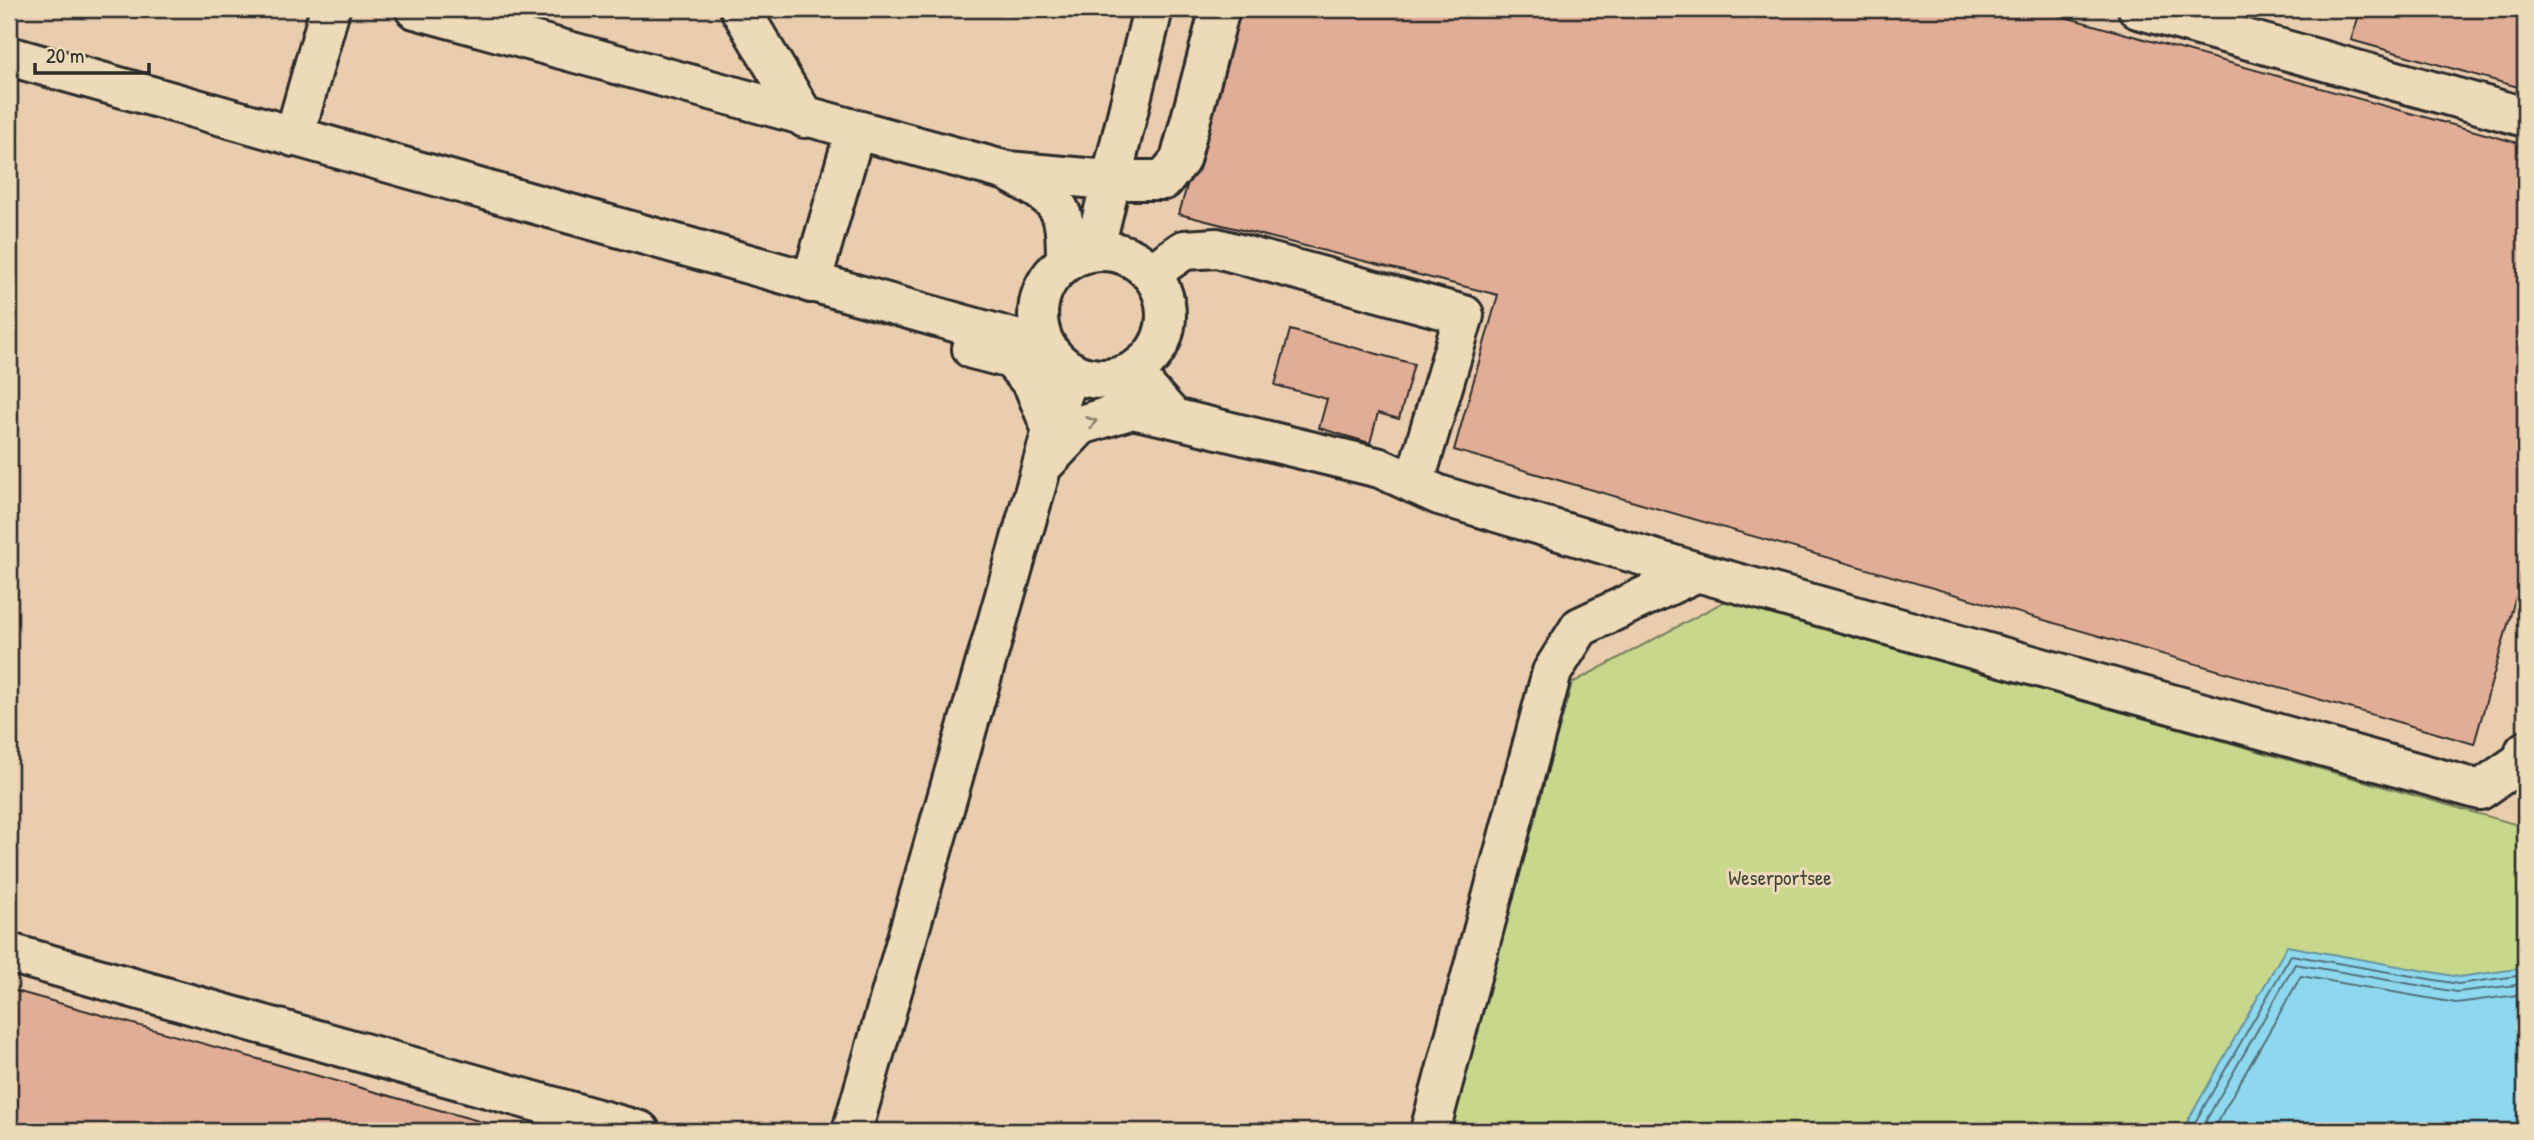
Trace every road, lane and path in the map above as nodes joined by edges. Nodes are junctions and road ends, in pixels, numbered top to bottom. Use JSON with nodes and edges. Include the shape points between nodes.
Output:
{"nodes":[{"id":1,"x":330,"y":9,"type":"edge"},
{"id":2,"x":415,"y":9,"type":"edge"},
{"id":3,"x":740,"y":9,"type":"edge"},
{"id":4,"x":1153,"y":9,"type":"edge"},
{"id":5,"x":1220,"y":9,"type":"edge"},
{"id":6,"x":2138,"y":9,"type":"edge"},
{"id":7,"x":473,"y":17,"type":"edge"},
{"id":8,"x":9,"y":56,"type":"edge"},
{"id":9,"x":2525,"y":117,"type":"edge"},
{"id":10,"x":806,"y":118,"type":"junction"},
{"id":11,"x":855,"y":131,"type":"junction"},
{"id":12,"x":294,"y":137,"type":"junction"},
{"id":13,"x":1007,"y":171,"type":"junction"},
{"id":14,"x":1109,"y":180,"type":"junction"},
{"id":15,"x":1080,"y":256,"type":"junction"},
{"id":16,"x":1151,"y":273,"type":"junction"},
{"id":17,"x":811,"y":283,"type":"junction"},
{"id":18,"x":847,"y":294,"type":"junction"},
{"id":19,"x":1058,"y":360,"type":"junction"},
{"id":20,"x":1132,"y":372,"type":"junction"},
{"id":21,"x":1173,"y":418,"type":"junction"},
{"id":22,"x":1052,"y":430,"type":"junction"},
{"id":23,"x":1042,"y":466,"type":"junction"},
{"id":24,"x":1414,"y":484,"type":"junction"},
{"id":25,"x":1697,"y":572,"type":"junction"},
{"id":26,"x":2525,"y":751,"type":"edge"},
{"id":27,"x":9,"y":953,"type":"edge"},
{"id":28,"x":640,"y":1131,"type":"edge"},
{"id":29,"x":852,"y":1131,"type":"edge"},
{"id":30,"x":1430,"y":1131,"type":"edge"}],
"edges":[{"from":1,"to":12,"type":"lane"},
{"from":2,"to":7,"type":"lane"},
{"from":3,"to":10,"type":"lane"},
{"from":4,"to":14,"type":"lane"},
{"from":5,"to":14,"type":"lane","via":[[1180,160],[1164,180]]},
{"from":6,"to":9,"type":"lane"},
{"from":7,"to":10,"type":"lane"},
{"from":8,"to":12,"type":"lane"},
{"from":10,"to":11,"type":"lane"},
{"from":11,"to":13,"type":"lane"},
{"from":11,"to":17,"type":"lane"},
{"from":12,"to":17,"type":"lane"},
{"from":13,"to":14,"type":"lane"},
{"from":13,"to":15,"type":"lane","via":[[1050,195]]},
{"from":14,"to":15,"type":"lane"},
{"from":15,"to":16,"type":"lane","via":[[1125,256]]},
{"from":15,"to":19,"type":"lane","via":[[1051,275],[1042,292],[1040,330]]},
{"from":16,"to":20,"type":"lane","via":[[1163,299],[1165,327],[1153,353]]},
{"from":16,"to":24,"type":"lane","via":[[1184,250],[1217,248],[1464,315]]},
{"from":17,"to":18,"type":"lane"},
{"from":18,"to":19,"type":"lane"},
{"from":18,"to":22,"type":"lane","via":[[902,331],[1011,359],[1033,384]]},
{"from":19,"to":20,"type":"lane","via":[[1090,378],[1112,379]]},
{"from":19,"to":22,"type":"lane"},
{"from":20,"to":21,"type":"lane"},
{"from":23,"to":21,"type":"lane","one_way":true,"via":[[1081,425],[1132,409]]},
{"from":21,"to":24,"type":"lane","via":[[1380,468]]},
{"from":22,"to":23,"type":"lane"},
{"from":23,"to":29,"type":"lane"},
{"from":24,"to":25,"type":"lane"},
{"from":25,"to":26,"type":"lane","via":[[2480,790],[2523,760]]},
{"from":25,"to":30,"type":"lane","via":[[1580,627],[1552,673]]},
{"from":27,"to":28,"type":"lane"}]}
